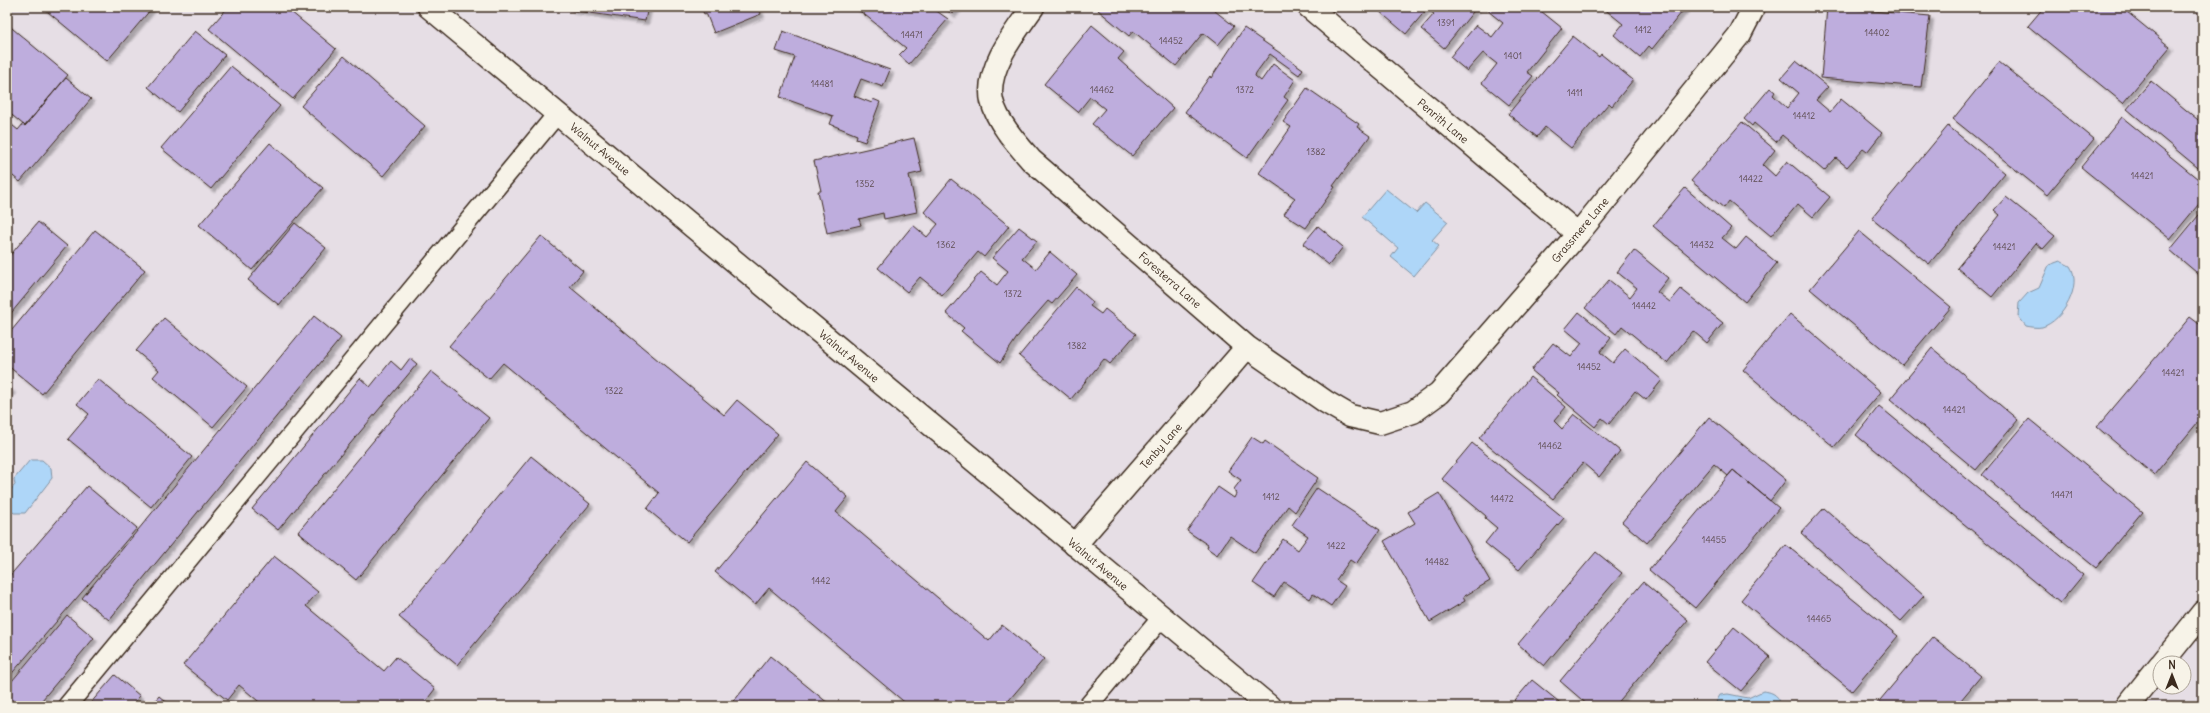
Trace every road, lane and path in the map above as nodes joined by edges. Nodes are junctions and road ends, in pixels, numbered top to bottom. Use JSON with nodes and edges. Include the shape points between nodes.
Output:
{"nodes":[{"id":1,"x":429,"y":7,"type":"edge"},
{"id":2,"x":1033,"y":7,"type":"edge"},
{"id":3,"x":1309,"y":7,"type":"edge"},
{"id":4,"x":1754,"y":7,"type":"edge"},
{"id":5,"x":558,"y":114,"type":"junction"},
{"id":6,"x":1578,"y":234,"type":"junction"},
{"id":7,"x":1248,"y":347,"type":"junction"},
{"id":8,"x":1380,"y":423,"type":"joint"},
{"id":9,"x":1075,"y":545,"type":"junction"},
{"id":10,"x":2203,"y":612,"type":"edge"},
{"id":11,"x":1162,"y":617,"type":"junction"},
{"id":12,"x":2168,"y":655,"type":"edge"},
{"id":13,"x":2152,"y":675,"type":"edge"},
{"id":14,"x":67,"y":706,"type":"edge"},
{"id":15,"x":1088,"y":706,"type":"edge"},
{"id":16,"x":1269,"y":706,"type":"edge"},
{"id":17,"x":2127,"y":706,"type":"edge"}],
"edges":[{"from":1,"to":5,"type":"street","name":"Walnut Avenue"},
{"from":2,"to":7,"type":"street","name":"Foresterra Lane","via":[[1009,40],[994,72],[992,100],[1007,130],[1030,160]]},
{"from":3,"to":6,"type":"street","name":"Penrith Lane"},
{"from":4,"to":6,"type":"street","name":"Grassmere Lane","via":[[1740,34]]},
{"from":5,"to":9,"type":"street","name":"Walnut Avenue"},
{"from":5,"to":14,"type":"lane"},
{"from":6,"to":8,"type":"street","name":"Grassmere Lane","via":[[1439,392],[1413,412]]},
{"from":7,"to":8,"type":"street","name":"Foresterra Lane","via":[[1350,416]]},
{"from":7,"to":9,"type":"street","name":"Tenby Lane"},
{"from":9,"to":11,"type":"street","name":"Walnut Avenue"},
{"from":10,"to":12,"type":"street"},
{"from":11,"to":15,"type":"lane"},
{"from":11,"to":16,"type":"street","name":"Walnut Avenue"},
{"from":13,"to":17,"type":"street"}]}
